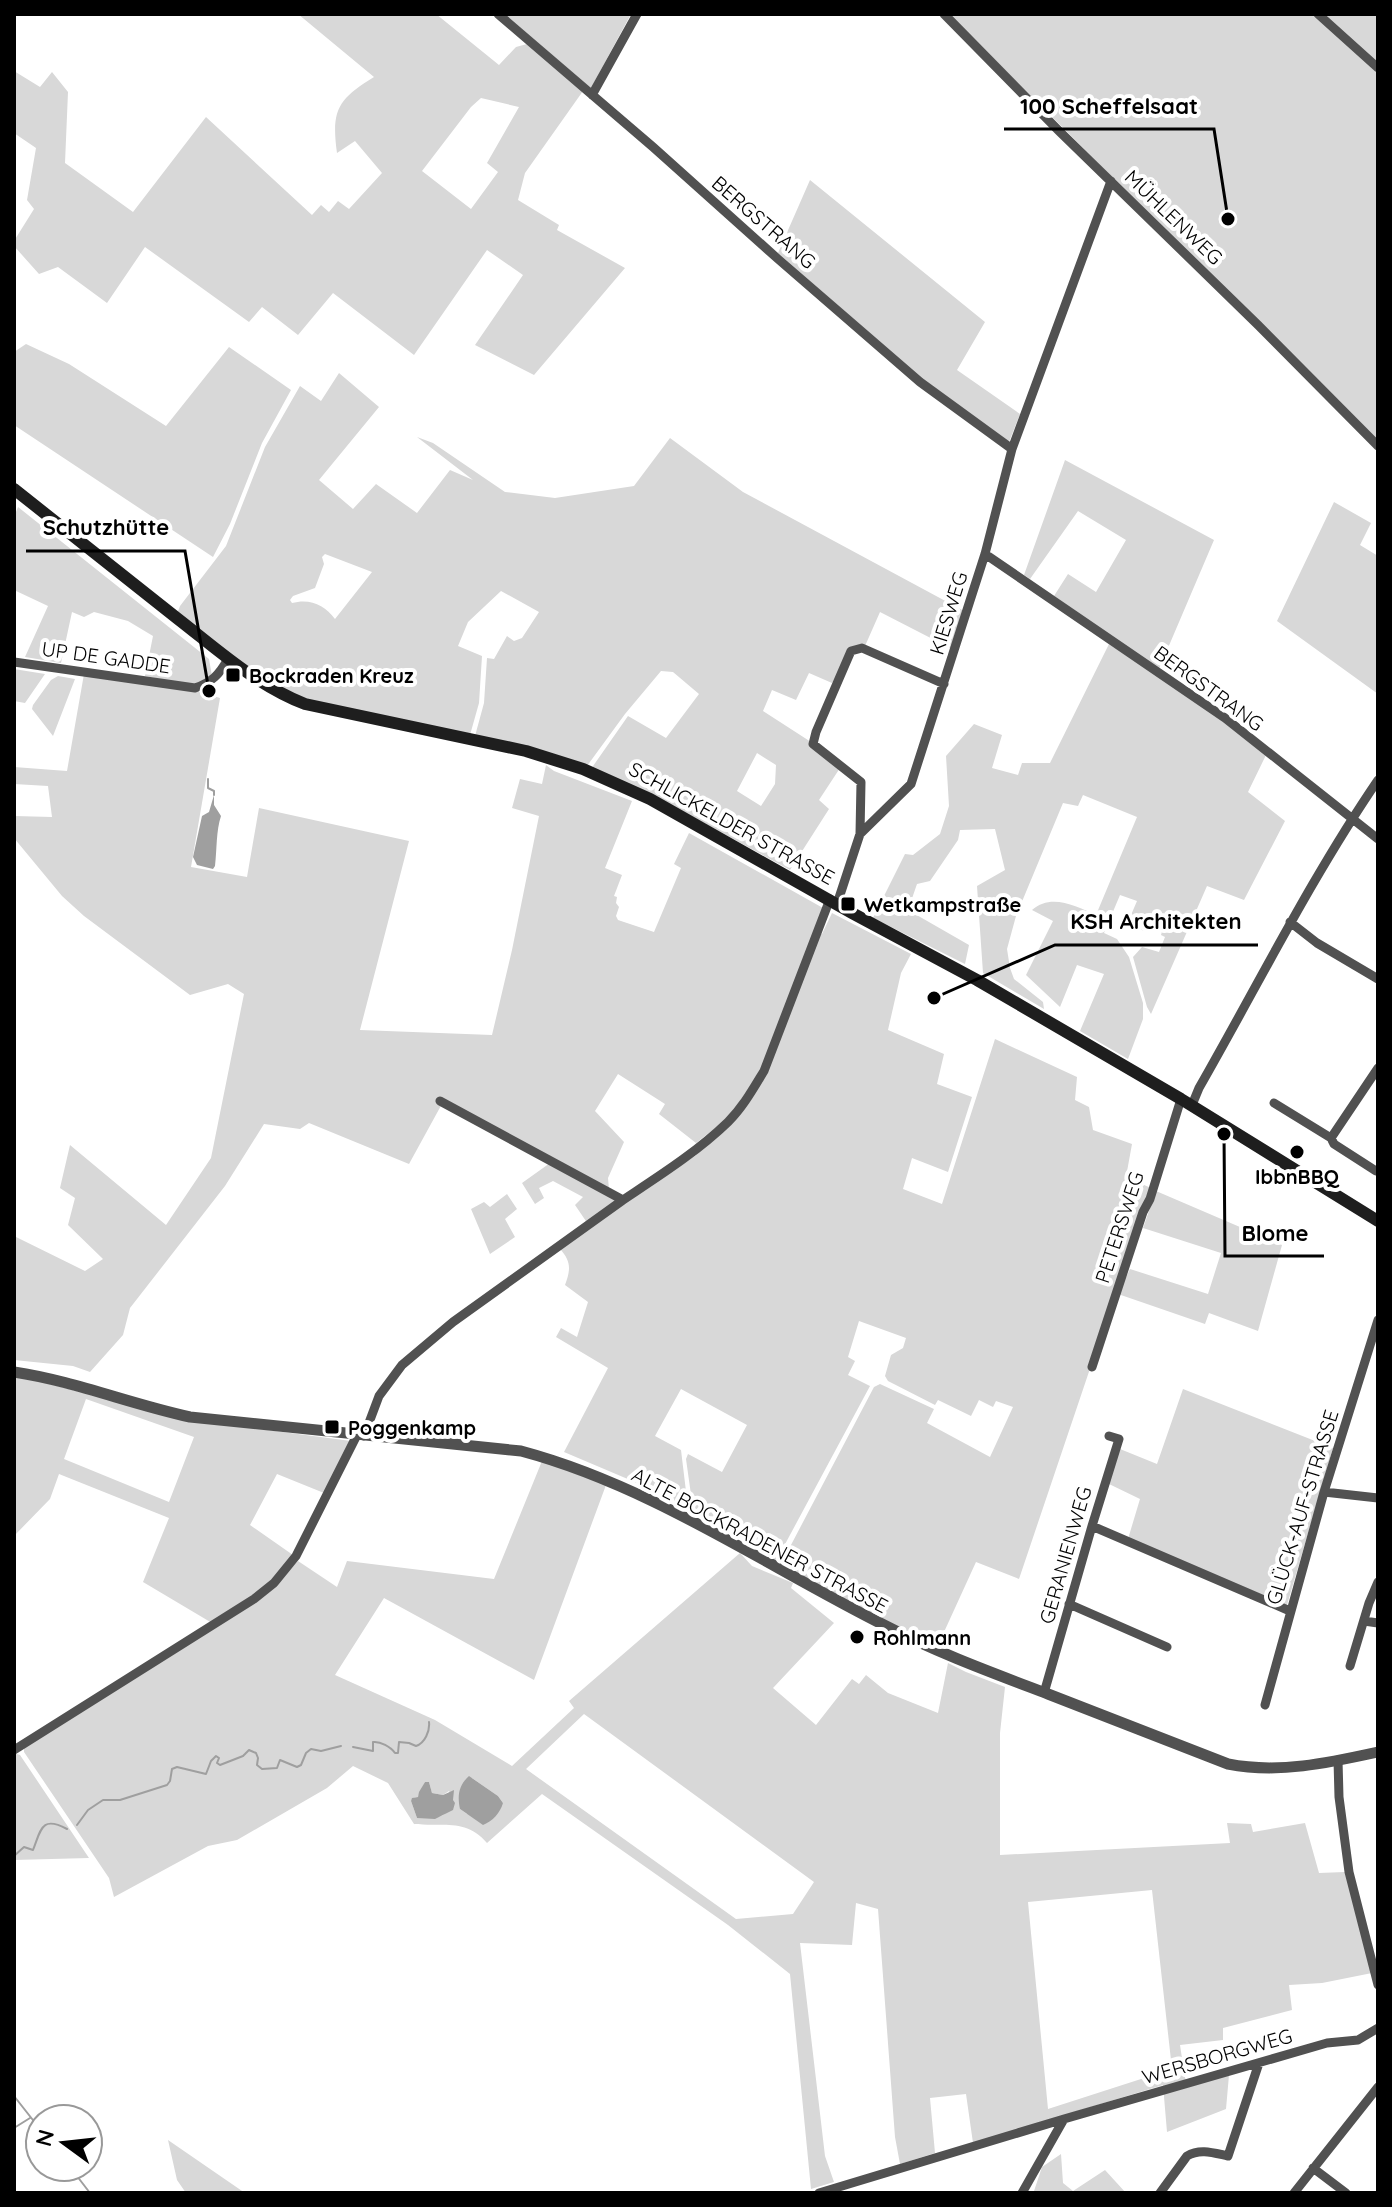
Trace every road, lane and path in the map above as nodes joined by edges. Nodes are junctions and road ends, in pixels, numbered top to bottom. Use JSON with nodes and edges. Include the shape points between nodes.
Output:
{"nodes":[{"id":1,"x":498,"y":14,"type":"edge"},
{"id":2,"x":637,"y":14,"type":"edge"},
{"id":3,"x":944,"y":14,"type":"edge"},
{"id":4,"x":1318,"y":14,"type":"edge"},
{"id":5,"x":1378,"y":68,"type":"edge"},
{"id":6,"x":592,"y":95,"type":"junction"},
{"id":7,"x":1111,"y":181,"type":"junction"},
{"id":8,"x":1378,"y":446,"type":"edge"},
{"id":9,"x":1012,"y":449,"type":"junction"},
{"id":10,"x":14,"y":489,"type":"edge"},
{"id":11,"x":985,"y":554,"type":"junction"},
{"id":12,"x":228,"y":659,"type":"junction"},
{"id":13,"x":14,"y":662,"type":"edge"},
{"id":14,"x":944,"y":684,"type":"junction"},
{"id":15,"x":1378,"y":780,"type":"edge"},
{"id":16,"x":1352,"y":818,"type":"junction"},
{"id":17,"x":860,"y":834,"type":"junction"},
{"id":18,"x":1378,"y":839,"type":"edge"},
{"id":19,"x":833,"y":901,"type":"junction"},
{"id":20,"x":1290,"y":922,"type":"junction"},
{"id":21,"x":1378,"y":979,"type":"edge"},
{"id":22,"x":1377,"y":1072,"type":"edge"},
{"id":23,"x":440,"y":1101,"type":"dead end"},
{"id":24,"x":1187,"y":1102,"type":"junction"},
{"id":25,"x":1274,"y":1103,"type":"dead end"},
{"id":26,"x":1331,"y":1138,"type":"junction"},
{"id":27,"x":1376,"y":1171,"type":"dead end"},
{"id":28,"x":623,"y":1200,"type":"junction"},
{"id":29,"x":1378,"y":1221,"type":"edge"},
{"id":30,"x":1378,"y":1320,"type":"edge"},
{"id":31,"x":1092,"y":1367,"type":"dead end"},
{"id":32,"x":14,"y":1372,"type":"edge"},
{"id":33,"x":361,"y":1436,"type":"junction"},
{"id":34,"x":1109,"y":1436,"type":"dead end"},
{"id":35,"x":1324,"y":1492,"type":"junction"},
{"id":36,"x":1378,"y":1498,"type":"edge"},
{"id":37,"x":1092,"y":1526,"type":"junction"},
{"id":38,"x":1378,"y":1582,"type":"edge"},
{"id":39,"x":1069,"y":1604,"type":"junction"},
{"id":40,"x":1290,"y":1611,"type":"junction"},
{"id":41,"x":1364,"y":1621,"type":"junction"},
{"id":42,"x":1378,"y":1623,"type":"edge"},
{"id":43,"x":1167,"y":1647,"type":"dead end"},
{"id":44,"x":1350,"y":1666,"type":"dead end"},
{"id":45,"x":1044,"y":1693,"type":"junction"},
{"id":46,"x":1265,"y":1705,"type":"dead end"},
{"id":47,"x":14,"y":1750,"type":"edge"},
{"id":48,"x":1378,"y":1752,"type":"edge"},
{"id":49,"x":1338,"y":1760,"type":"junction"},
{"id":50,"x":1378,"y":1985,"type":"edge"},
{"id":51,"x":1378,"y":2028,"type":"edge"},
{"id":52,"x":1259,"y":2063,"type":"junction"},
{"id":53,"x":1378,"y":2087,"type":"edge"},
{"id":54,"x":1064,"y":2119,"type":"junction"},
{"id":55,"x":1313,"y":2168,"type":"junction"},
{"id":56,"x":819,"y":2193,"type":"edge"},
{"id":57,"x":1022,"y":2193,"type":"edge"},
{"id":58,"x":1160,"y":2193,"type":"edge"},
{"id":59,"x":1294,"y":2193,"type":"edge"},
{"id":60,"x":1346,"y":2193,"type":"edge"}],
"edges":[{"from":1,"to":6,"type":"street","name":"BERGSTRANG"},
{"from":2,"to":6,"type":"street"},
{"from":3,"to":7,"type":"street","name":"MÜHLENWEG"},
{"from":4,"to":5,"type":"street"},
{"from":6,"to":9,"type":"street","name":"BERGSTRANG","via":[[901,366]]},
{"from":7,"to":8,"type":"street","name":"MÜHLENWEG"},
{"from":7,"to":9,"type":"street"},
{"from":9,"to":11,"type":"street"},
{"from":10,"to":12,"type":"main road","name":"SCHLICKELDER STRASSE"},
{"from":11,"to":14,"type":"street","name":"KIESWEG"},
{"from":11,"to":16,"type":"street","name":"BERGSTRANG","via":[[1225,718]]},
{"from":12,"to":13,"type":"street","name":"UP DE GADDE","via":[[219,675],[195,688]]},
{"from":12,"to":19,"type":"main road","name":"SCHLICKELDER STRASSE","via":[[305,704],[496,743],[583,769],[650,799]]},
{"from":14,"to":17,"type":"street","name":"KIESWEG","via":[[911,784]]},
{"from":14,"to":17,"type":"street","name":"KIESWEG","via":[[862,648],[851,651],[813,744],[861,782]]},
{"from":15,"to":16,"type":"street","name":"PETERSWEG"},
{"from":16,"to":18,"type":"street","name":"BERGSTRANG"},
{"from":16,"to":20,"type":"street","name":"PETERSWEG"},
{"from":17,"to":19,"type":"street","name":"KIESWEG"},
{"from":19,"to":24,"type":"main road","name":"SCHLICKELDER STRASSE"},
{"from":19,"to":28,"type":"street","via":[[749,1096],[690,1154]]},
{"from":20,"to":21,"type":"street"},
{"from":20,"to":24,"type":"street","name":"PETERSWEG"},
{"from":22,"to":26,"type":"street"},
{"from":23,"to":28,"type":"street"},
{"from":24,"to":29,"type":"main road","name":"SCHLICKELDER STRASSE"},
{"from":24,"to":31,"type":"street","name":"PETERSWEG","via":[[1143,1212]]},
{"from":25,"to":26,"type":"street"},
{"from":26,"to":27,"type":"street"},
{"from":28,"to":33,"type":"street","via":[[402,1365],[379,1396]]},
{"from":30,"to":35,"type":"street","name":"GLÜCK-AUF-STRASSE"},
{"from":32,"to":33,"type":"street","name":"ALTE BOCKRADENER STRASSE","via":[[190,1417]]},
{"from":33,"to":45,"type":"street","name":"ALTE BOCKRADENER STRASSE","via":[[521,1451],[548,1459],[697,1524],[952,1658]]},
{"from":33,"to":47,"type":"street","via":[[296,1556],[274,1583]]},
{"from":34,"to":37,"type":"street","name":"GERANIENWEG","via":[[1119,1439]]},
{"from":35,"to":36,"type":"street"},
{"from":35,"to":40,"type":"street","name":"GLÜCK-AUF-STRASSE"},
{"from":37,"to":39,"type":"street","name":"GERANIENWEG"},
{"from":37,"to":40,"type":"street"},
{"from":38,"to":41,"type":"street"},
{"from":39,"to":43,"type":"street"},
{"from":39,"to":45,"type":"street","name":"GERANIENWEG"},
{"from":40,"to":46,"type":"street","name":"GLÜCK-AUF-STRASSE"},
{"from":41,"to":42,"type":"street"},
{"from":41,"to":44,"type":"street"},
{"from":45,"to":49,"type":"street","name":"ALTE BOCKRADENER STRASSE","via":[[1228,1764],[1272,1769]]},
{"from":48,"to":49,"type":"street","name":"ALTE BOCKRADENER STRASSE"},
{"from":49,"to":50,"type":"street","via":[[1349,1872]]},
{"from":51,"to":52,"type":"street","name":"WERSBORGWEG","via":[[1358,2040],[1327,2043]]},
{"from":52,"to":54,"type":"street","name":"WERSBORGWEG"},
{"from":52,"to":58,"type":"street","via":[[1228,2156],[1200,2151],[1187,2156]]},
{"from":53,"to":55,"type":"street"},
{"from":54,"to":56,"type":"street","name":"WERSBORGWEG"},
{"from":54,"to":57,"type":"street"},
{"from":55,"to":59,"type":"street"},
{"from":55,"to":60,"type":"street"}]}
